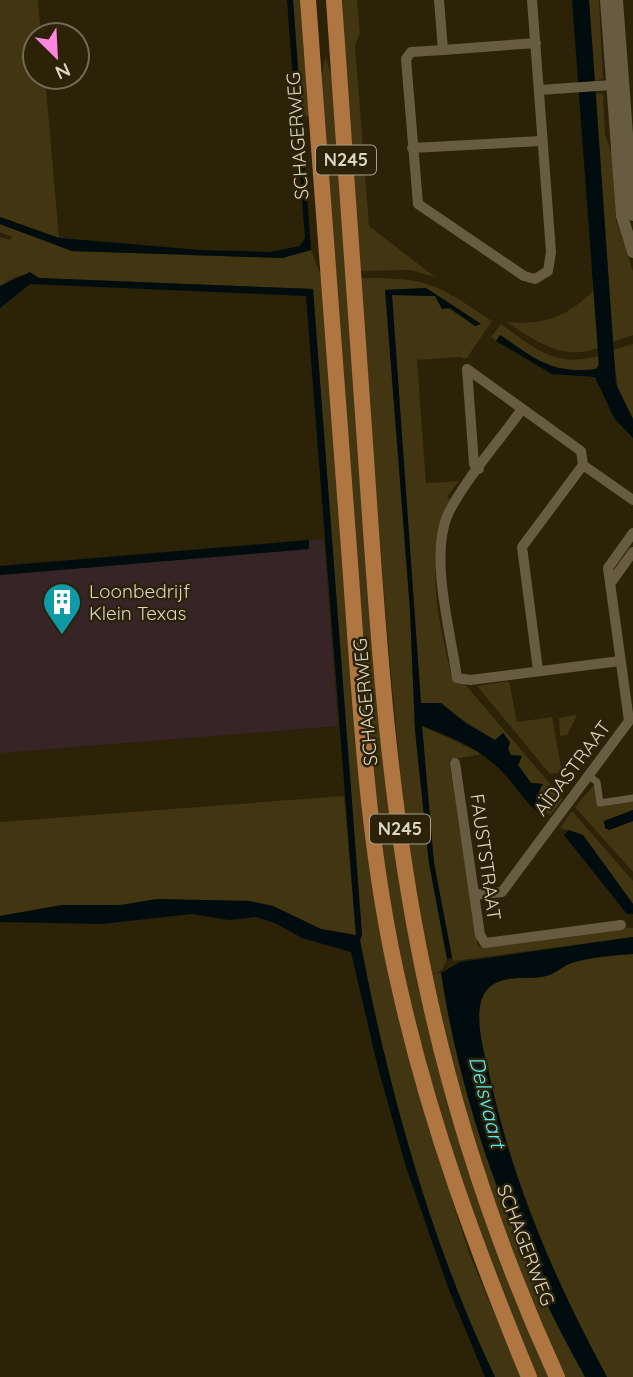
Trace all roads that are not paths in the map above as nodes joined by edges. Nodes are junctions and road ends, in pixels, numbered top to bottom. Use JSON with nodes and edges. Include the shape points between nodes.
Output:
{"nodes":[{"id":1,"x":308,"y":0,"type":"edge"},
{"id":2,"x":334,"y":0,"type":"edge"},
{"id":3,"x":439,"y":0,"type":"edge"},
{"id":4,"x":532,"y":0,"type":"edge"},
{"id":5,"x":606,"y":0,"type":"edge"},
{"id":6,"x":617,"y":0,"type":"edge"},
{"id":7,"x":536,"y":43,"type":"junction"},
{"id":8,"x":443,"y":50,"type":"junction"},
{"id":9,"x":617,"y":85,"type":"junction"},
{"id":10,"x":539,"y":90,"type":"junction"},
{"id":11,"x":542,"y":141,"type":"junction"},
{"id":12,"x":412,"y":148,"type":"junction"},
{"id":13,"x":630,"y":214,"type":"edge"},
{"id":14,"x":633,"y":252,"type":"edge"},
{"id":15,"x":522,"y":409,"type":"junction"},
{"id":16,"x":583,"y":464,"type":"junction"},
{"id":17,"x":479,"y":470,"type":"junction"},
{"id":18,"x":633,"y":500,"type":"edge"},
{"id":19,"x":633,"y":533,"type":"edge"},
{"id":20,"x":633,"y":552,"type":"edge"},
{"id":21,"x":610,"y":584,"type":"junction"},
{"id":22,"x":620,"y":661,"type":"junction"},
{"id":23,"x":538,"y":670,"type":"junction"},
{"id":24,"x":631,"y":721,"type":"edge"},
{"id":25,"x":455,"y":763,"type":"dead end"},
{"id":26,"x":588,"y":775,"type":"junction"},
{"id":27,"x":633,"y":798,"type":"edge"},
{"id":28,"x":474,"y":895,"type":"junction"},
{"id":29,"x":621,"y":925,"type":"dead end"},
{"id":30,"x":529,"y":1377,"type":"edge"},
{"id":31,"x":557,"y":1377,"type":"edge"}],
"edges":[{"from":1,"to":30,"type":"main road","name":"SCHAGERWEG","number":"N245","via":[[359,698],[379,870],[399,988],[446,1162],[482,1265]]},
{"from":2,"to":31,"type":"main road","name":"SCHAGERWEG","number":"N245","via":[[375,584],[396,805],[423,968],[469,1150],[506,1256]]},
{"from":3,"to":8,"type":"street"},
{"from":4,"to":7,"type":"street"},
{"from":5,"to":9,"type":"street"},
{"from":6,"to":9,"type":"street"},
{"from":7,"to":8,"type":"street"},
{"from":7,"to":10,"type":"street"},
{"from":8,"to":12,"type":"street","via":[[411,52],[405,59]]},
{"from":9,"to":10,"type":"street"},
{"from":9,"to":13,"type":"street"},
{"from":10,"to":11,"type":"street"},
{"from":11,"to":12,"type":"street"},
{"from":11,"to":12,"type":"street","via":[[551,260],[546,274],[535,279],[418,204]]},
{"from":13,"to":14,"type":"street"},
{"from":15,"to":16,"type":"street","via":[[581,451]]},
{"from":15,"to":17,"type":"street"},
{"from":15,"to":17,"type":"street","via":[[467,369],[474,464]]},
{"from":16,"to":18,"type":"street"},
{"from":16,"to":23,"type":"street","via":[[522,547]]},
{"from":17,"to":23,"type":"street","via":[[449,514],[442,544],[441,569],[457,678]]},
{"from":19,"to":21,"type":"street","name":"AÏDASTRAAT","via":[[608,568]]},
{"from":20,"to":21,"type":"street"},
{"from":21,"to":22,"type":"street","name":"AÏDASTRAAT"},
{"from":22,"to":23,"type":"street"},
{"from":22,"to":24,"type":"street","name":"AÏDASTRAAT"},
{"from":24,"to":26,"type":"street","name":"AÏDASTRAAT"},
{"from":25,"to":28,"type":"street","name":"FAUSTSTRAAT"},
{"from":26,"to":27,"type":"street","via":[[597,782],[600,803]]},
{"from":26,"to":28,"type":"street","name":"AÏDASTRAAT","via":[[502,892]]},
{"from":28,"to":29,"type":"street","name":"FAUSTSTRAAT","via":[[485,943]]}]}
